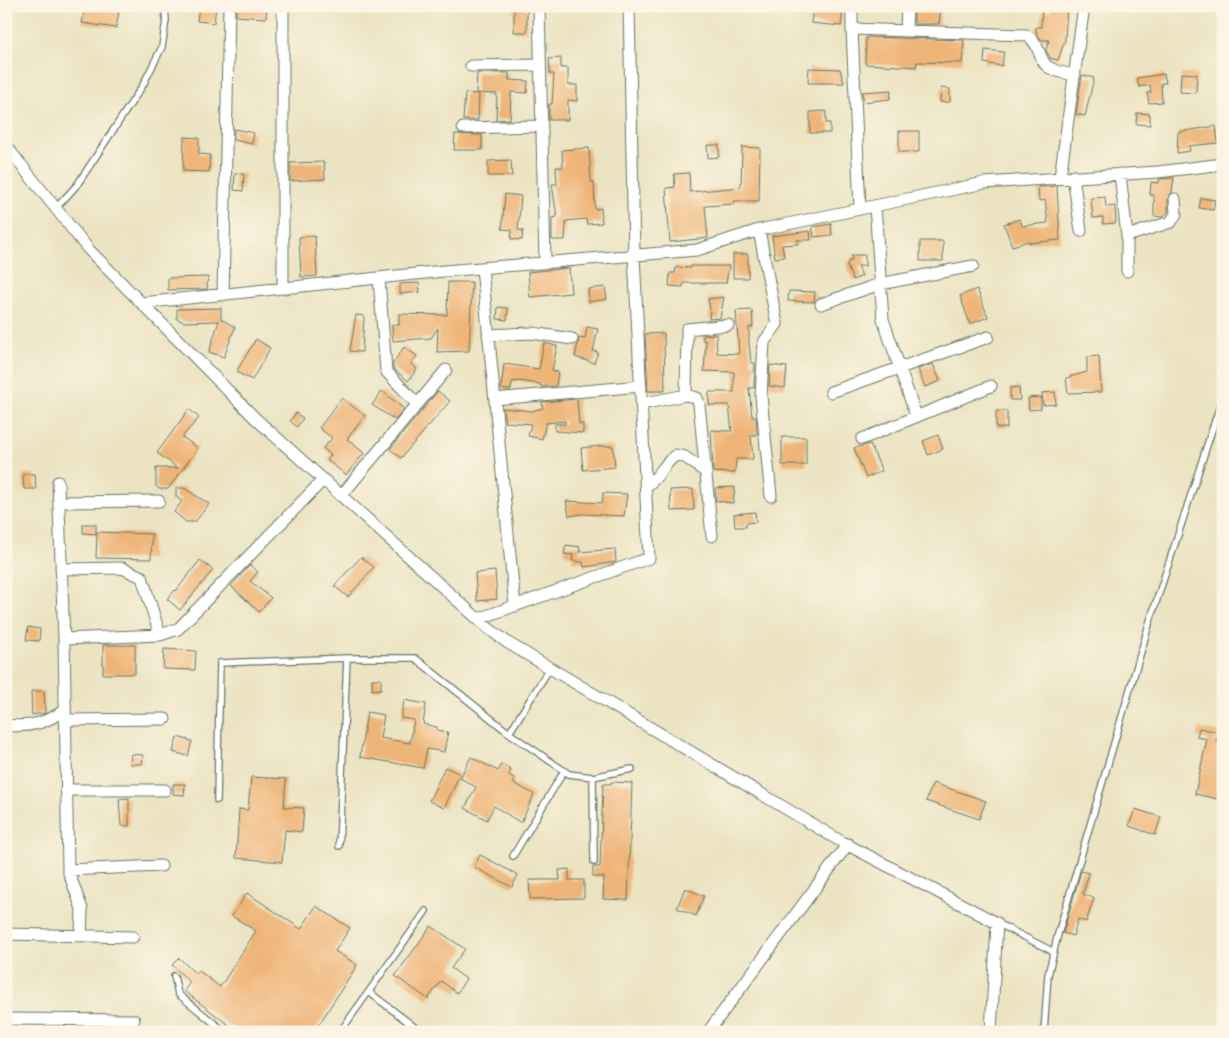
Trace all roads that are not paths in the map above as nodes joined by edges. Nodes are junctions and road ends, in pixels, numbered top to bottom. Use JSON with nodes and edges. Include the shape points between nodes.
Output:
{"nodes":[{"id":1,"x":164,"y":6,"type":"edge"},
{"id":2,"x":228,"y":6,"type":"edge"},
{"id":3,"x":283,"y":6,"type":"edge"},
{"id":4,"x":539,"y":6,"type":"edge"},
{"id":5,"x":629,"y":6,"type":"edge"},
{"id":6,"x":852,"y":6,"type":"edge"},
{"id":7,"x":907,"y":6,"type":"edge"},
{"id":8,"x":1084,"y":6,"type":"edge"},
{"id":9,"x":852,"y":29,"type":"junction"},
{"id":10,"x":906,"y":30,"type":"junction"},
{"id":11,"x":540,"y":65,"type":"junction"},
{"id":12,"x":471,"y":66,"type":"dead end"},
{"id":13,"x":1075,"y":75,"type":"junction"},
{"id":14,"x":542,"y":126,"type":"junction"},
{"id":15,"x":463,"y":128,"type":"dead end"},
{"id":16,"x":6,"y":146,"type":"edge"},
{"id":17,"x":1223,"y":164,"type":"edge"},
{"id":18,"x":1120,"y":174,"type":"junction"},
{"id":19,"x":1073,"y":176,"type":"junction"},
{"id":20,"x":1060,"y":177,"type":"junction"},
{"id":21,"x":1175,"y":199,"type":"dead end"},
{"id":22,"x":875,"y":206,"type":"junction"},
{"id":23,"x":56,"y":208,"type":"junction"},
{"id":24,"x":860,"y":209,"type":"junction"},
{"id":25,"x":759,"y":230,"type":"junction"},
{"id":26,"x":1081,"y":231,"type":"dead end"},
{"id":27,"x":1127,"y":236,"type":"junction"},
{"id":28,"x":634,"y":255,"type":"junction"},
{"id":29,"x":545,"y":262,"type":"junction"},
{"id":30,"x":973,"y":266,"type":"dead end"},
{"id":31,"x":482,"y":268,"type":"junction"},
{"id":32,"x":1127,"y":271,"type":"dead end"},
{"id":33,"x":379,"y":278,"type":"junction"},
{"id":34,"x":880,"y":284,"type":"junction"},
{"id":35,"x":283,"y":288,"type":"junction"},
{"id":36,"x":224,"y":295,"type":"junction"},
{"id":37,"x":142,"y":303,"type":"junction"},
{"id":38,"x":821,"y":304,"type":"dead end"},
{"id":39,"x":728,"y":325,"type":"dead end"},
{"id":40,"x":488,"y":336,"type":"junction"},
{"id":41,"x":988,"y":338,"type":"dead end"},
{"id":42,"x":572,"y":339,"type":"dead end"},
{"id":43,"x":899,"y":367,"type":"junction"},
{"id":44,"x":446,"y":370,"type":"dead end"},
{"id":45,"x":640,"y":386,"type":"junction"},
{"id":46,"x":991,"y":386,"type":"dead end"},
{"id":47,"x":831,"y":392,"type":"dead end"},
{"id":48,"x":686,"y":395,"type":"junction"},
{"id":49,"x":1223,"y":396,"type":"edge"},
{"id":50,"x":495,"y":399,"type":"junction"},
{"id":51,"x":416,"y":403,"type":"junction"},
{"id":52,"x":641,"y":404,"type":"junction"},
{"id":53,"x":916,"y":416,"type":"junction"},
{"id":54,"x":862,"y":439,"type":"dead end"},
{"id":55,"x":706,"y":472,"type":"junction"},
{"id":56,"x":323,"y":480,"type":"junction"},
{"id":57,"x":58,"y":482,"type":"dead end"},
{"id":58,"x":646,"y":486,"type":"junction"},
{"id":59,"x":341,"y":496,"type":"junction"},
{"id":60,"x":771,"y":496,"type":"dead end"},
{"id":61,"x":159,"y":501,"type":"dead end"},
{"id":62,"x":59,"y":502,"type":"junction"},
{"id":63,"x":712,"y":536,"type":"dead end"},
{"id":64,"x":62,"y":569,"type":"junction"},
{"id":65,"x":515,"y":606,"type":"junction"},
{"id":66,"x":478,"y":619,"type":"junction"},
{"id":67,"x":160,"y":634,"type":"junction"},
{"id":68,"x":64,"y":639,"type":"junction"},
{"id":69,"x":346,"y":658,"type":"junction"},
{"id":70,"x":550,"y":668,"type":"junction"},
{"id":71,"x":65,"y":715,"type":"junction"},
{"id":72,"x":165,"y":719,"type":"dead end"},
{"id":73,"x":6,"y":725,"type":"edge"},
{"id":74,"x":509,"y":733,"type":"junction"},
{"id":75,"x":632,"y":769,"type":"dead end"},
{"id":76,"x":564,"y":770,"type":"junction"},
{"id":77,"x":593,"y":776,"type":"junction"},
{"id":78,"x":66,"y":790,"type":"junction"},
{"id":79,"x":165,"y":790,"type":"dead end"},
{"id":80,"x":217,"y":800,"type":"dead end"},
{"id":81,"x":848,"y":844,"type":"junction"},
{"id":82,"x":339,"y":846,"type":"dead end"},
{"id":83,"x":513,"y":856,"type":"dead end"},
{"id":84,"x":594,"y":862,"type":"dead end"},
{"id":85,"x":161,"y":866,"type":"dead end"},
{"id":86,"x":68,"y":870,"type":"junction"},
{"id":87,"x":426,"y":911,"type":"dead end"},
{"id":88,"x":997,"y":923,"type":"junction"},
{"id":89,"x":6,"y":934,"type":"edge"},
{"id":90,"x":81,"y":936,"type":"junction"},
{"id":91,"x":133,"y":937,"type":"dead end"},
{"id":92,"x":1054,"y":952,"type":"junction"},
{"id":93,"x":174,"y":976,"type":"dead end"},
{"id":94,"x":369,"y":992,"type":"junction"},
{"id":95,"x":6,"y":1019,"type":"edge"},
{"id":96,"x":134,"y":1020,"type":"dead end"},
{"id":97,"x":225,"y":1032,"type":"edge"},
{"id":98,"x":340,"y":1032,"type":"edge"},
{"id":99,"x":421,"y":1032,"type":"edge"},
{"id":100,"x":708,"y":1032,"type":"edge"},
{"id":101,"x":991,"y":1032,"type":"edge"},
{"id":102,"x":1044,"y":1032,"type":"edge"}],
"edges":[{"from":1,"to":23,"type":"lane","via":[[166,20],[162,47],[143,85],[77,185]]},
{"from":2,"to":36,"type":"street"},
{"from":3,"to":35,"type":"street"},
{"from":4,"to":11,"type":"street"},
{"from":5,"to":28,"type":"street"},
{"from":6,"to":9,"type":"street"},
{"from":7,"to":10,"type":"street"},
{"from":8,"to":13,"type":"street"},
{"from":9,"to":10,"type":"street"},
{"from":9,"to":24,"type":"street"},
{"from":10,"to":13,"type":"street","via":[[1026,35],[1034,39],[1043,62],[1049,67]]},
{"from":11,"to":12,"type":"street"},
{"from":11,"to":14,"type":"street"},
{"from":13,"to":20,"type":"street"},
{"from":14,"to":15,"type":"street"},
{"from":14,"to":29,"type":"street"},
{"from":16,"to":23,"type":"street"},
{"from":17,"to":18,"type":"street"},
{"from":18,"to":19,"type":"street"},
{"from":18,"to":27,"type":"street"},
{"from":19,"to":20,"type":"street"},
{"from":19,"to":26,"type":"street"},
{"from":20,"to":22,"type":"street","via":[[984,182]]},
{"from":21,"to":27,"type":"street","via":[[1176,214],[1171,222]]},
{"from":22,"to":24,"type":"street"},
{"from":22,"to":34,"type":"street"},
{"from":23,"to":37,"type":"street","via":[[89,250]]},
{"from":24,"to":25,"type":"street"},
{"from":25,"to":28,"type":"street","via":[[697,250]]},
{"from":25,"to":60,"type":"street","via":[[777,324],[764,342],[761,396]]},
{"from":27,"to":32,"type":"street"},
{"from":28,"to":29,"type":"street"},
{"from":28,"to":45,"type":"street"},
{"from":29,"to":31,"type":"street"},
{"from":30,"to":34,"type":"street"},
{"from":31,"to":33,"type":"street"},
{"from":31,"to":40,"type":"street"},
{"from":33,"to":35,"type":"street"},
{"from":33,"to":51,"type":"street","via":[[386,370]]},
{"from":34,"to":38,"type":"street"},
{"from":34,"to":43,"type":"street","via":[[883,319]]},
{"from":35,"to":36,"type":"street"},
{"from":36,"to":37,"type":"street"},
{"from":37,"to":56,"type":"street","via":[[256,419]]},
{"from":39,"to":48,"type":"street","via":[[687,330]]},
{"from":40,"to":42,"type":"street","via":[[532,333]]},
{"from":40,"to":50,"type":"street"},
{"from":41,"to":43,"type":"street"},
{"from":43,"to":47,"type":"street"},
{"from":43,"to":53,"type":"street"},
{"from":44,"to":51,"type":"street"},
{"from":45,"to":50,"type":"street"},
{"from":45,"to":52,"type":"street"},
{"from":46,"to":53,"type":"street"},
{"from":48,"to":52,"type":"street"},
{"from":48,"to":55,"type":"street","via":[[697,398],[699,404]]},
{"from":49,"to":92,"type":"lane","via":[[1150,621]]},
{"from":50,"to":65,"type":"street"},
{"from":51,"to":59,"type":"street"},
{"from":52,"to":58,"type":"street"},
{"from":53,"to":54,"type":"street"},
{"from":55,"to":58,"type":"street","via":[[685,456],[676,456],[670,459],[658,478]]},
{"from":55,"to":63,"type":"street"},
{"from":56,"to":59,"type":"street"},
{"from":56,"to":67,"type":"street","via":[[178,629]]},
{"from":57,"to":62,"type":"street"},
{"from":58,"to":65,"type":"street","via":[[649,558]]},
{"from":59,"to":66,"type":"street"},
{"from":61,"to":62,"type":"street"},
{"from":62,"to":64,"type":"street"},
{"from":64,"to":67,"type":"street","via":[[122,568],[142,577]]},
{"from":64,"to":68,"type":"street"},
{"from":65,"to":66,"type":"street"},
{"from":66,"to":70,"type":"street","via":[[508,643]]},
{"from":67,"to":68,"type":"street"},
{"from":68,"to":71,"type":"street"},
{"from":69,"to":74,"type":"lane","via":[[415,658]]},
{"from":69,"to":80,"type":"lane","via":[[220,663]]},
{"from":69,"to":82,"type":"lane"},
{"from":70,"to":74,"type":"lane"},
{"from":70,"to":81,"type":"street"},
{"from":71,"to":72,"type":"street"},
{"from":71,"to":73,"type":"street","via":[[29,727]]},
{"from":71,"to":78,"type":"street"},
{"from":74,"to":76,"type":"lane"},
{"from":75,"to":77,"type":"lane"},
{"from":76,"to":77,"type":"lane","via":[[569,774]]},
{"from":76,"to":83,"type":"lane"},
{"from":77,"to":84,"type":"lane"},
{"from":78,"to":79,"type":"street"},
{"from":78,"to":86,"type":"street"},
{"from":81,"to":88,"type":"street"},
{"from":81,"to":100,"type":"street"},
{"from":85,"to":86,"type":"street"},
{"from":86,"to":90,"type":"street","via":[[82,909]]},
{"from":87,"to":94,"type":"lane"},
{"from":88,"to":92,"type":"lane"},
{"from":88,"to":101,"type":"street"},
{"from":89,"to":90,"type":"street"},
{"from":90,"to":91,"type":"street"},
{"from":92,"to":102,"type":"lane","via":[[1048,975]]},
{"from":93,"to":97,"type":"lane","via":[[178,994]]},
{"from":94,"to":98,"type":"lane"},
{"from":94,"to":99,"type":"lane"},
{"from":95,"to":96,"type":"street"}]}
